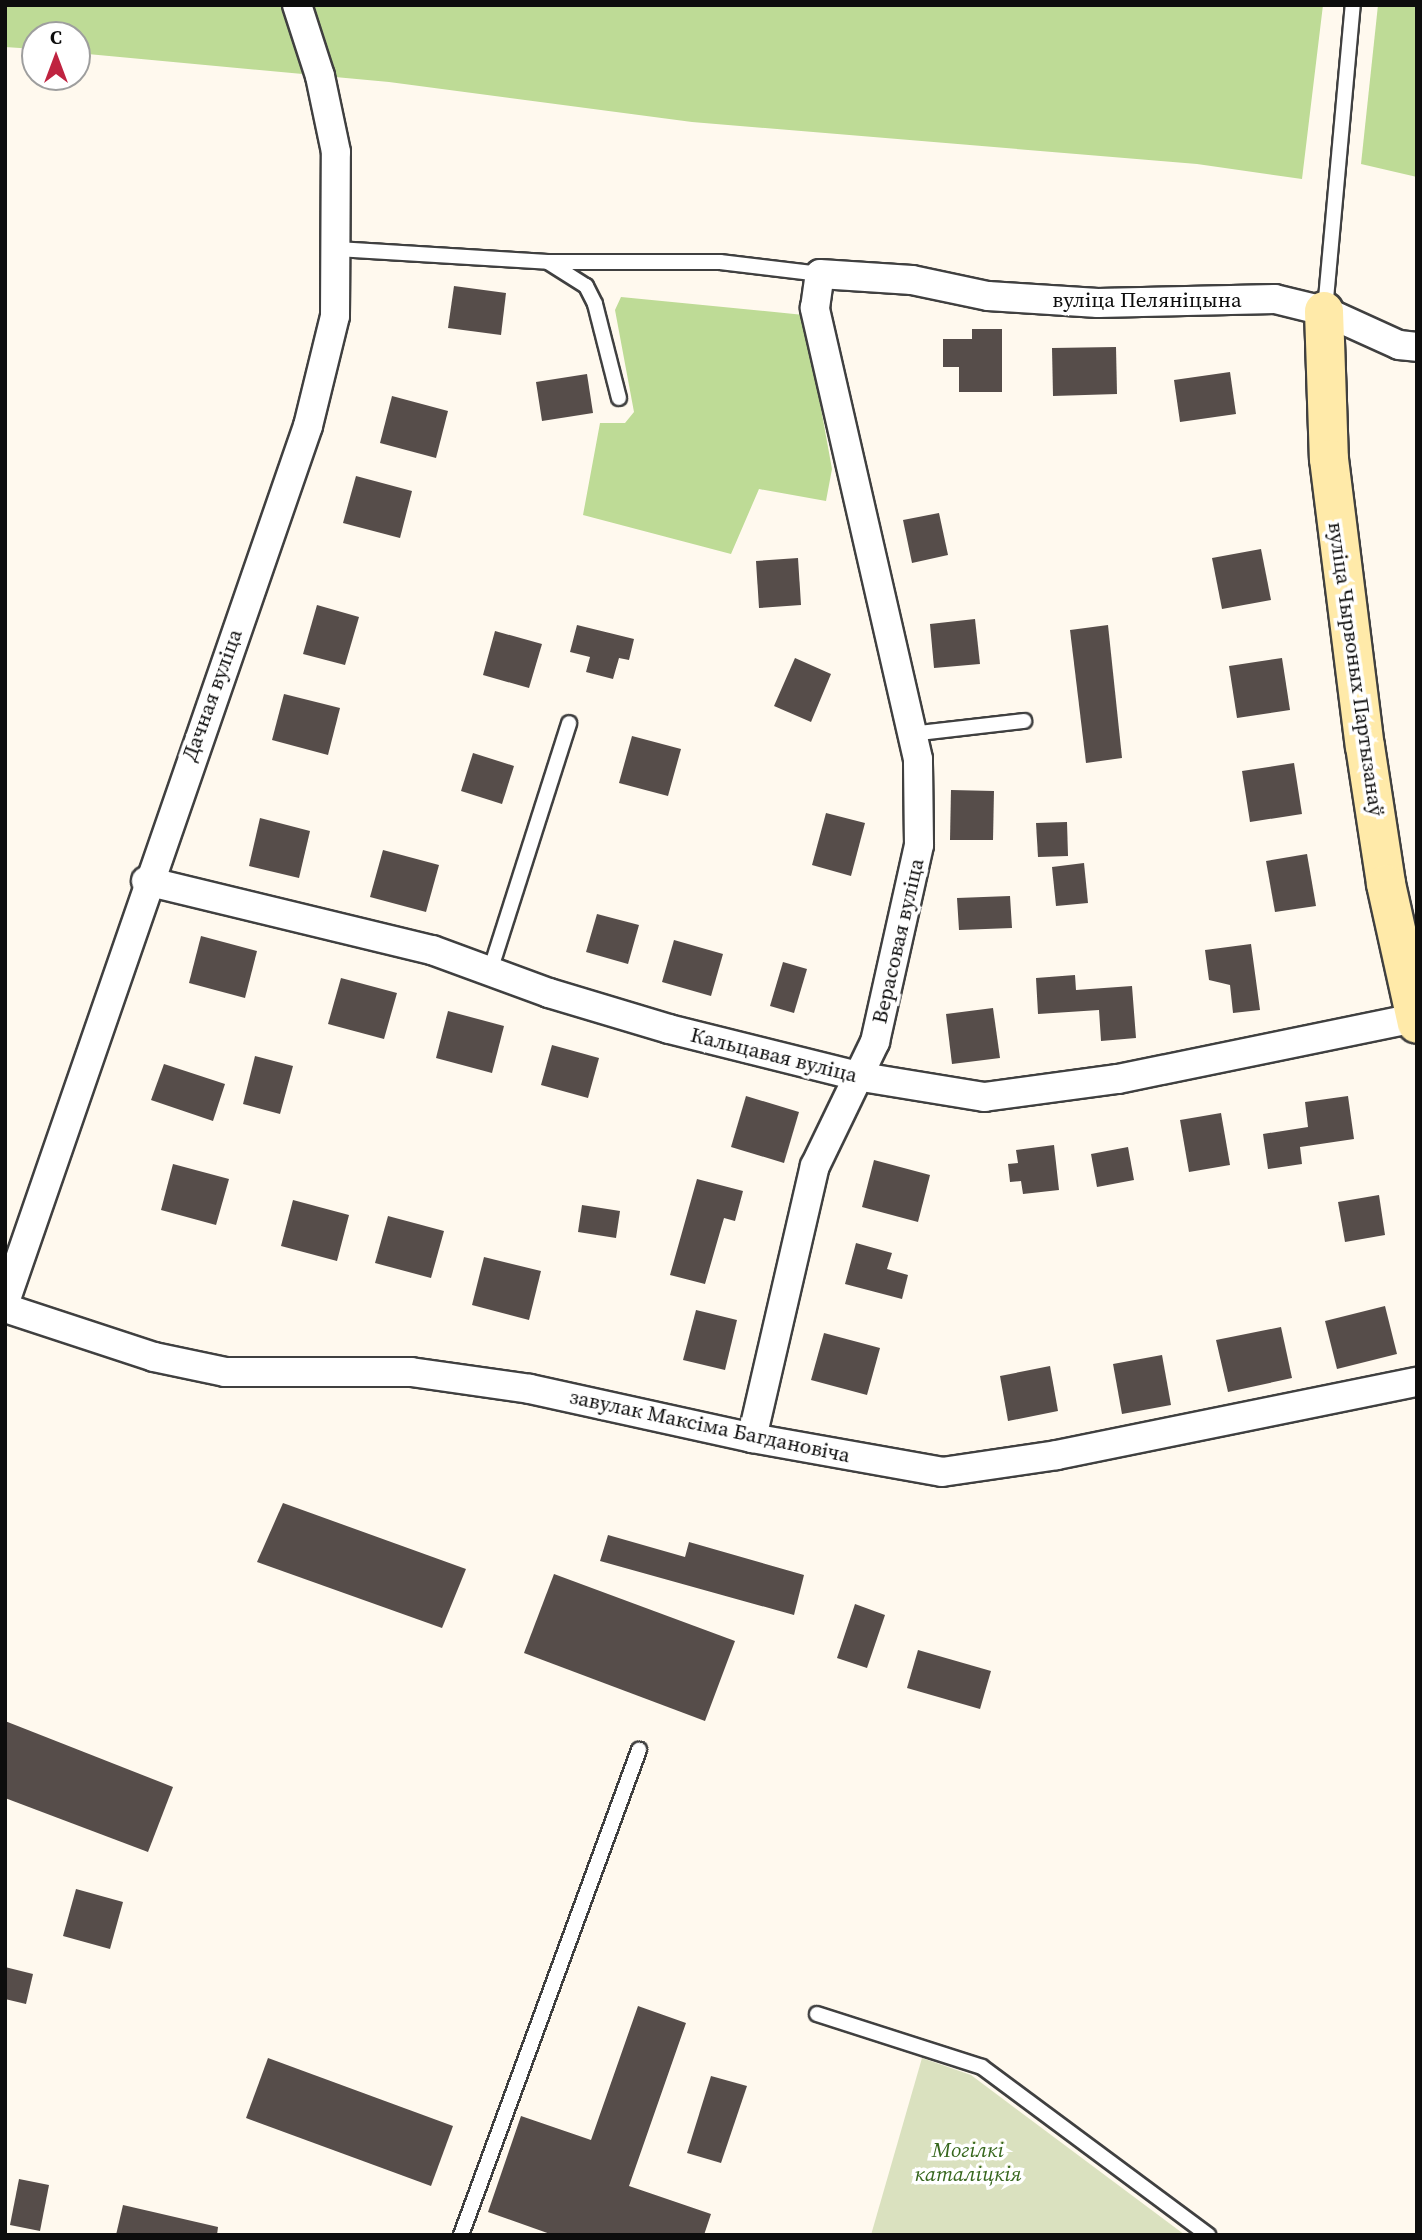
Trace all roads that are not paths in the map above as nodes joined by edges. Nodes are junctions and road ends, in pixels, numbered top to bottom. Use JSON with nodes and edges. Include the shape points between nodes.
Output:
{"nodes":[{"id":1,"x":297,"y":5,"type":"edge"},
{"id":2,"x":1353,"y":5,"type":"edge"},
{"id":3,"x":337,"y":249,"type":"junction"},
{"id":4,"x":548,"y":262,"type":"junction"},
{"id":5,"x":820,"y":274,"type":"junction"},
{"id":6,"x":1324,"y":311,"type":"junction"},
{"id":7,"x":1417,"y":347,"type":"edge"},
{"id":8,"x":620,"y":398,"type":"dead end"},
{"id":9,"x":1024,"y":721,"type":"dead end"},
{"id":10,"x":569,"y":723,"type":"dead end"},
{"id":11,"x":911,"y":734,"type":"junction"},
{"id":12,"x":146,"y":881,"type":"junction"},
{"id":13,"x":491,"y":968,"type":"junction"},
{"id":14,"x":1416,"y":1021,"type":"edge"},
{"id":15,"x":862,"y":1077,"type":"junction"},
{"id":16,"x":5,"y":1301,"type":"edge"},
{"id":17,"x":5,"y":1308,"type":"edge"},
{"id":18,"x":1417,"y":1382,"type":"edge"},
{"id":19,"x":752,"y":1438,"type":"junction"},
{"id":20,"x":639,"y":1749,"type":"dead end"},
{"id":21,"x":817,"y":2014,"type":"dead end"},
{"id":22,"x":461,"y":2235,"type":"edge"},
{"id":23,"x":1208,"y":2235,"type":"edge"}],
"edges":[{"from":1,"to":3,"type":"street","name":"Дачная вуліца","via":[[320,76],[336,152]]},
{"from":2,"to":6,"type":"lane"},
{"from":3,"to":4,"type":"lane"},
{"from":3,"to":12,"type":"street","name":"Дачная вуліца","via":[[335,316],[308,426]]},
{"from":4,"to":5,"type":"lane","via":[[720,262]]},
{"from":4,"to":8,"type":"lane","via":[[586,286]]},
{"from":5,"to":6,"type":"street","name":"вуліца Пеляніцына","via":[[912,280],[1001,297],[1098,303],[1275,299]]},
{"from":5,"to":11,"type":"street","name":"Верасовая вуліца","via":[[815,308]]},
{"from":6,"to":7,"type":"street","name":"вуліца Пеляніцына","via":[[1399,345]]},
{"from":6,"to":14,"type":"street","name":"вуліца Чырвоных Партызанаў","via":[[1329,459],[1365,746],[1386,884]]},
{"from":9,"to":11,"type":"lane"},
{"from":10,"to":13,"type":"lane"},
{"from":11,"to":15,"type":"street","name":"Верасовая вуліца","via":[[918,759],[919,845],[902,934]]},
{"from":12,"to":13,"type":"street","name":"Кальцавая вуліца","via":[[325,921]]},
{"from":12,"to":16,"type":"street","name":"Дачная вуліца"},
{"from":13,"to":15,"type":"street","name":"Кальцавая вуліца","via":[[549,993],[669,1029]]},
{"from":14,"to":15,"type":"street","name":"Кальцавая вуліца","via":[[1118,1079],[984,1097]]},
{"from":15,"to":19,"type":"street","name":"Верасовая вуліца","via":[[837,1113],[815,1166]]},
{"from":17,"to":19,"type":"street","name":"завулак Максіма Багдановіча","via":[[154,1357],[225,1372],[411,1372],[530,1389]]},
{"from":18,"to":19,"type":"street","name":"завулак Максіма Багдановіча","via":[[1057,1455],[943,1472]]},
{"from":20,"to":22,"type":"lane"},
{"from":21,"to":23,"type":"lane","via":[[982,2067]]}]}
